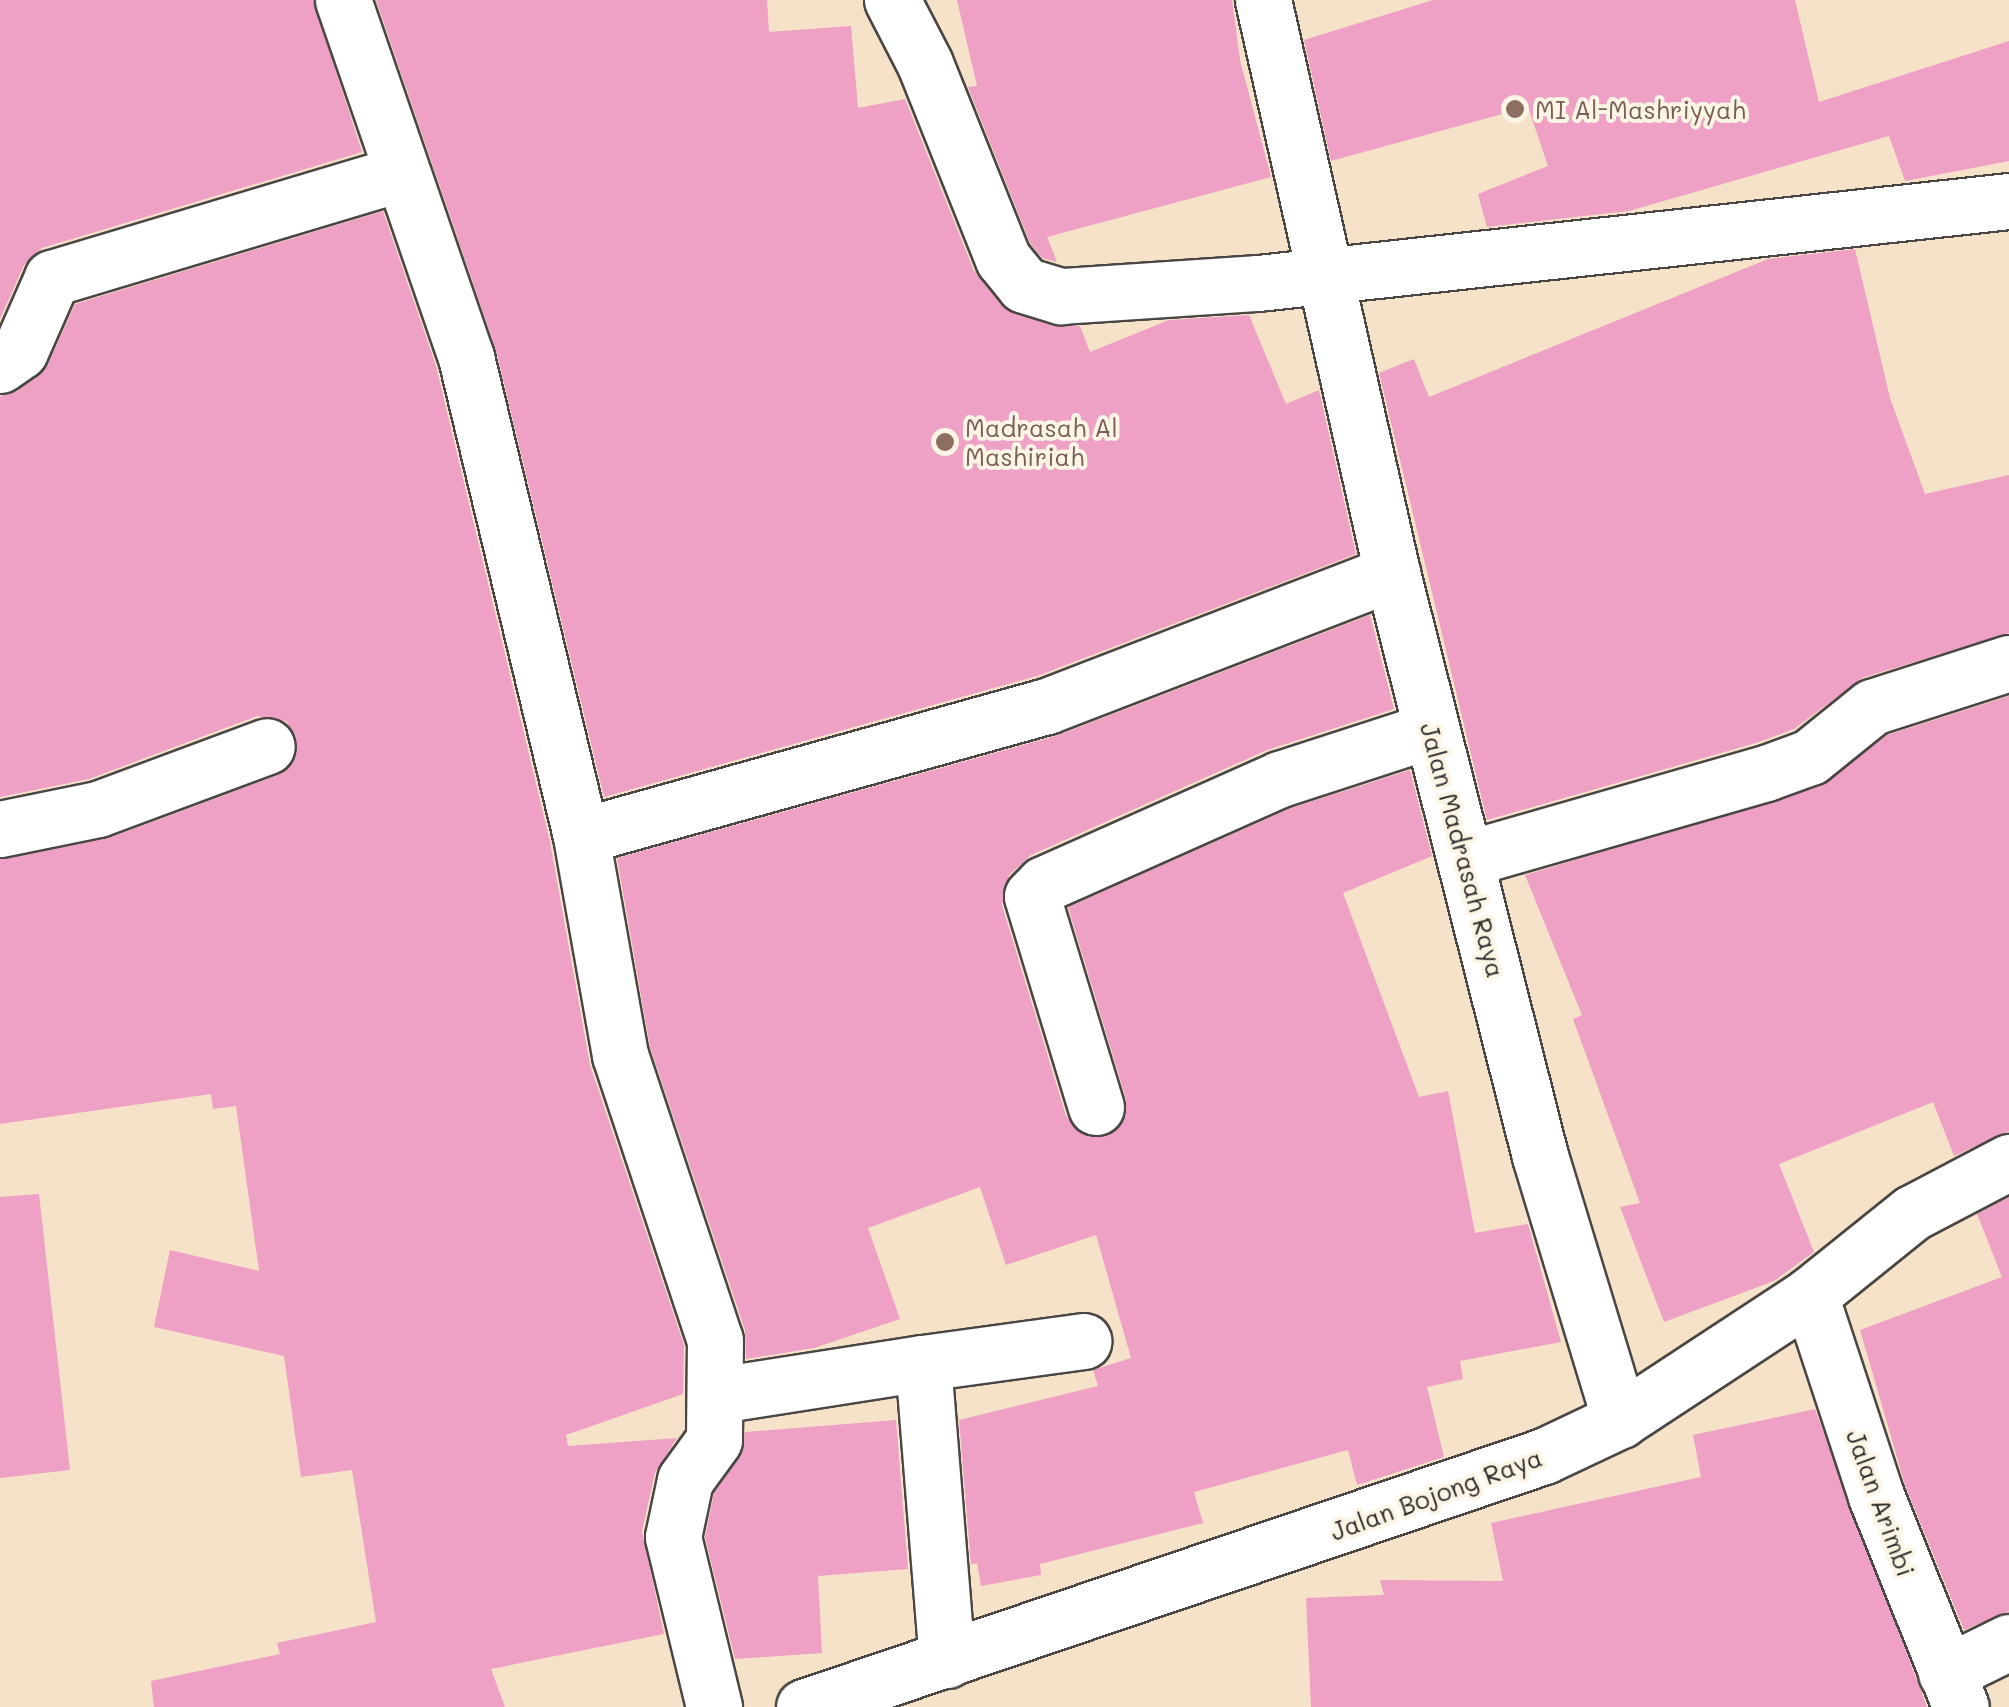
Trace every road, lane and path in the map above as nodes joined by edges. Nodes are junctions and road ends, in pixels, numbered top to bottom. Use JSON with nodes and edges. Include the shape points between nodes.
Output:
{"nodes":[{"id":1,"x":344,"y":0,"type":"edge"},
{"id":2,"x":892,"y":0,"type":"edge"},
{"id":3,"x":1264,"y":0,"type":"edge"},
{"id":4,"x":401,"y":173,"type":"junction"},
{"id":5,"x":2009,"y":201,"type":"edge"},
{"id":6,"x":1322,"y":276,"type":"junction"},
{"id":7,"x":0,"y":365,"type":"edge"},
{"id":8,"x":1392,"y":573,"type":"junction"},
{"id":9,"x":2009,"y":664,"type":"edge"},
{"id":10,"x":1431,"y":730,"type":"junction"},
{"id":11,"x":267,"y":746,"type":"dead end"},
{"id":12,"x":0,"y":829,"type":"edge"},
{"id":13,"x":581,"y":836,"type":"junction"},
{"id":14,"x":1466,"y":858,"type":"junction"},
{"id":15,"x":1096,"y":1107,"type":"dead end"},
{"id":16,"x":2009,"y":1162,"type":"edge"},
{"id":17,"x":1810,"y":1295,"type":"junction"},
{"id":18,"x":1084,"y":1341,"type":"dead end"},
{"id":19,"x":923,"y":1364,"type":"junction"},
{"id":20,"x":718,"y":1394,"type":"junction"},
{"id":21,"x":1620,"y":1420,"type":"junction"},
{"id":22,"x":2009,"y":1642,"type":"edge"},
{"id":23,"x":948,"y":1660,"type":"junction"},
{"id":24,"x":1954,"y":1690,"type":"edge"},
{"id":25,"x":714,"y":1707,"type":"edge"},
{"id":26,"x":804,"y":1707,"type":"edge"}],
"edges":[{"from":1,"to":4,"type":"street"},
{"from":2,"to":6,"type":"street","via":[[925,64],[1002,259],[1024,286],[1104,297]]},
{"from":3,"to":6,"type":"street","name":"Jalan Madrasah Raya"},
{"from":4,"to":7,"type":"street","via":[[52,278],[20,351]]},
{"from":4,"to":13,"type":"street","via":[[466,357]]},
{"from":5,"to":6,"type":"street"},
{"from":6,"to":8,"type":"street","name":"Jalan Madrasah Raya"},
{"from":8,"to":10,"type":"street","name":"Jalan Madrasah Raya"},
{"from":8,"to":13,"type":"street","via":[[1047,706]]},
{"from":9,"to":14,"type":"street","via":[[1872,707],[1810,757],[1766,773]]},
{"from":10,"to":14,"type":"street","name":"Jalan Madrasah Raya"},
{"from":10,"to":15,"type":"street","via":[[1280,779],[1044,884],[1032,896]]},
{"from":11,"to":12,"type":"street","via":[[98,809]]},
{"from":13,"to":20,"type":"street","via":[[620,1055],[715,1340]]},
{"from":14,"to":21,"type":"street","name":"Jalan Madrasah Raya","via":[[1540,1156]]},
{"from":16,"to":17,"type":"street","name":"Jalan Bojong Raya","via":[[1912,1213]]},
{"from":17,"to":21,"type":"street","name":"Jalan Bojong Raya"},
{"from":17,"to":24,"type":"street","name":"Jalan Arimbi","via":[[1876,1496]]},
{"from":18,"to":19,"type":"street"},
{"from":19,"to":20,"type":"street"},
{"from":19,"to":23,"type":"street"},
{"from":20,"to":25,"type":"street","via":[[714,1440],[685,1480],[673,1537]]},
{"from":21,"to":23,"type":"street","name":"Jalan Bojong Raya","via":[[1526,1463]]},
{"from":22,"to":24,"type":"street"},
{"from":23,"to":26,"type":"street","name":"Jalan Bojong Raya"}]}
